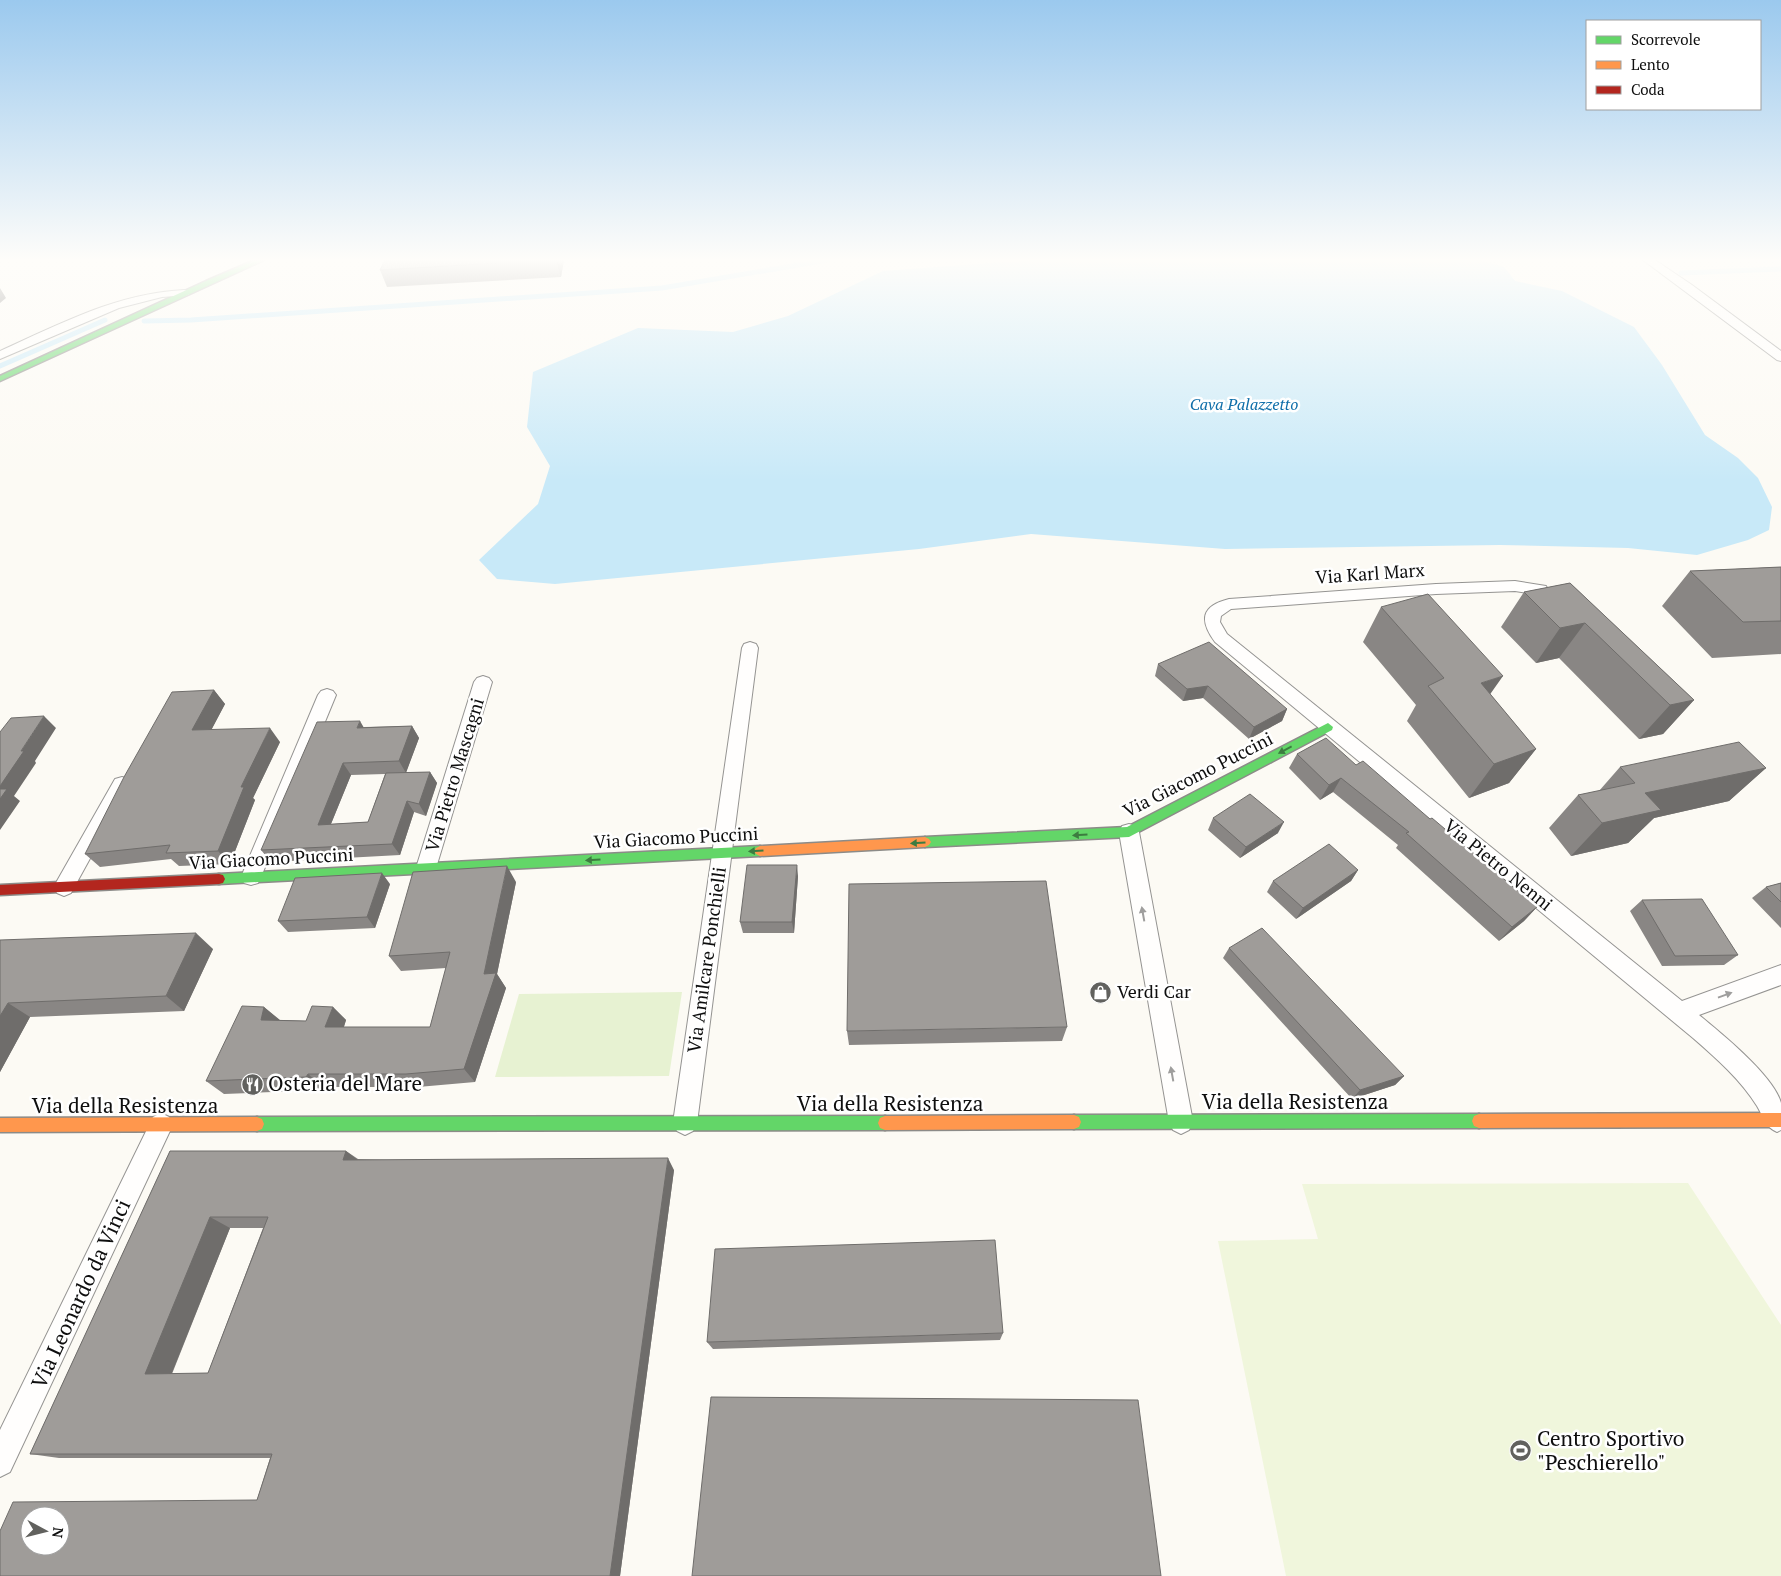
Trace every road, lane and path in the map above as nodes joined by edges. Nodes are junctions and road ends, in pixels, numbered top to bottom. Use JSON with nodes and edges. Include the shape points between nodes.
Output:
{"nodes":[{"id":1,"x":50,"y":334,"type":"edge"},
{"id":2,"x":97,"y":334,"type":"edge"},
{"id":3,"x":1750,"y":334,"type":"edge"},
{"id":4,"x":0,"y":355,"type":"edge"},
{"id":5,"x":1781,"y":357,"type":"edge"},
{"id":6,"x":0,"y":379,"type":"edge"},
{"id":7,"x":1540,"y":590,"type":"edge"},
{"id":8,"x":1211,"y":620,"type":"joint"},
{"id":9,"x":750,"y":648,"type":"dead end"},
{"id":10,"x":483,"y":682,"type":"dead end"},
{"id":11,"x":327,"y":695,"type":"dead end"},
{"id":12,"x":1328,"y":727,"type":"junction"},
{"id":13,"x":132,"y":766,"type":"edge"},
{"id":14,"x":1129,"y":832,"type":"junction"},
{"id":15,"x":721,"y":853,"type":"junction"},
{"id":16,"x":426,"y":868,"type":"junction"},
{"id":17,"x":251,"y":877,"type":"junction"},
{"id":18,"x":64,"y":887,"type":"junction"},
{"id":19,"x":0,"y":890,"type":"edge"},
{"id":20,"x":1781,"y":975,"type":"edge"},
{"id":21,"x":1679,"y":1012,"type":"junction"},
{"id":22,"x":1779,"y":1120,"type":"edge"},
{"id":23,"x":1180,"y":1122,"type":"junction"},
{"id":24,"x":685,"y":1123,"type":"junction"},
{"id":25,"x":0,"y":1125,"type":"edge"},
{"id":26,"x":161,"y":1125,"type":"junction"},
{"id":27,"x":0,"y":1462,"type":"edge"}],
"edges":[{"from":1,"to":4,"type":"street"},
{"from":2,"to":6,"type":"street"},
{"from":3,"to":5,"type":"street"},
{"from":7,"to":8,"type":"street","name":"Via Karl Marx","via":[[1515,586],[1436,589],[1229,604],[1219,607]]},
{"from":8,"to":12,"type":"street","name":"Via Pietro Nenni","via":[[1221,638]]},
{"from":9,"to":15,"type":"street","name":"Via Amilcare Ponchielli"},
{"from":10,"to":16,"type":"street","name":"Via Pietro Mascagni"},
{"from":11,"to":17,"type":"street"},
{"from":12,"to":14,"type":"street","name":"Via Giacomo Puccini","one_way":true},
{"from":12,"to":21,"type":"street","name":"Via Pietro Nenni"},
{"from":13,"to":18,"type":"street"},
{"from":14,"to":15,"type":"street","name":"Via Giacomo Puccini","one_way":true},
{"from":23,"to":14,"type":"street","one_way":true},
{"from":15,"to":16,"type":"street","name":"Via Giacomo Puccini","one_way":true},
{"from":15,"to":24,"type":"street","name":"Via Amilcare Ponchielli"},
{"from":16,"to":17,"type":"street","name":"Via Giacomo Puccini"},
{"from":17,"to":18,"type":"street","name":"Via Giacomo Puccini"},
{"from":18,"to":19,"type":"street","name":"Via Giacomo Puccini"},
{"from":21,"to":20,"type":"street","one_way":true},
{"from":21,"to":22,"type":"street","name":"Via Pietro Nenni","via":[[1745,1072]]},
{"from":22,"to":23,"type":"street","name":"Via della Resistenza"},
{"from":23,"to":24,"type":"street","name":"Via della Resistenza"},
{"from":24,"to":26,"type":"street","name":"Via della Resistenza"},
{"from":25,"to":26,"type":"street","name":"Via della Resistenza"},
{"from":26,"to":27,"type":"street","name":"Via Leonardo da Vinci"}]}
